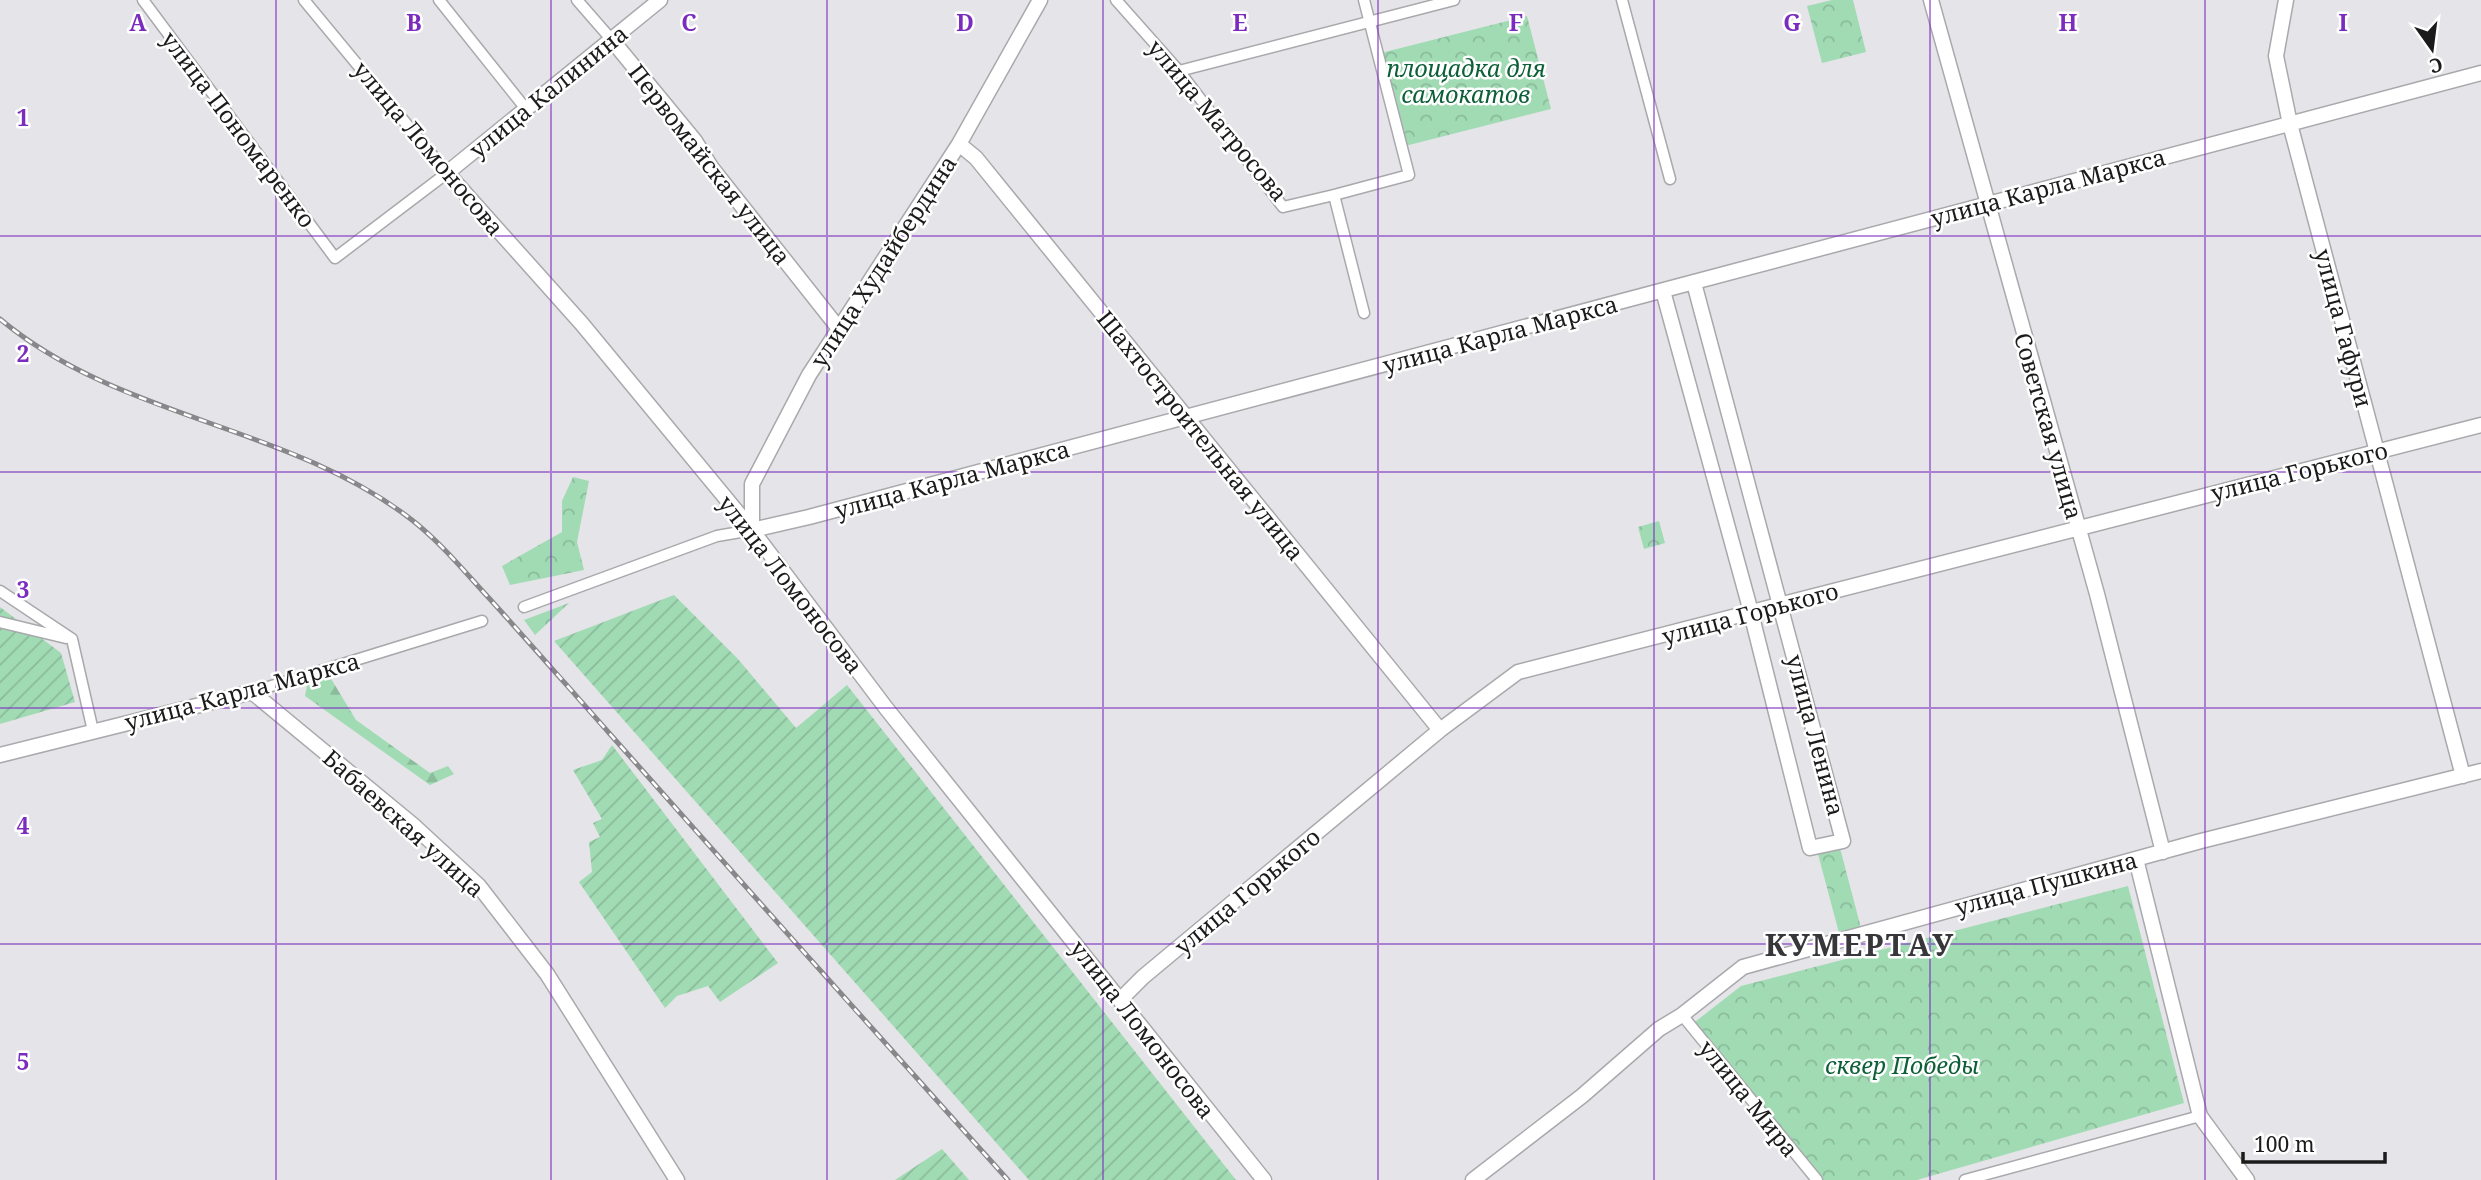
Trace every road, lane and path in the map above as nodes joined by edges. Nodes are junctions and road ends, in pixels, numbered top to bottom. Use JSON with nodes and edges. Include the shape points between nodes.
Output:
{"nodes":[{"id":1,"x":143,"y":0,"type":"edge"},
{"id":2,"x":304,"y":0,"type":"edge"},
{"id":3,"x":439,"y":0,"type":"edge"},
{"id":4,"x":577,"y":0,"type":"edge"},
{"id":5,"x":660,"y":0,"type":"edge"},
{"id":6,"x":1040,"y":0,"type":"edge"},
{"id":7,"x":1116,"y":0,"type":"edge"},
{"id":8,"x":1364,"y":0,"type":"edge"},
{"id":9,"x":1454,"y":0,"type":"edge"},
{"id":10,"x":1622,"y":0,"type":"edge"},
{"id":11,"x":1931,"y":0,"type":"edge"},
{"id":12,"x":2286,"y":0,"type":"edge"},
{"id":13,"x":1370,"y":22,"type":"junction"},
{"id":14,"x":611,"y":38,"type":"junction"},
{"id":15,"x":1179,"y":71,"type":"junction"},
{"id":16,"x":2481,"y":73,"type":"edge"},
{"id":17,"x":526,"y":109,"type":"junction"},
{"id":18,"x":2290,"y":124,"type":"junction"},
{"id":19,"x":959,"y":144,"type":"junction"},
{"id":20,"x":447,"y":173,"type":"junction"},
{"id":21,"x":1670,"y":179,"type":"dead end"},
{"id":22,"x":1334,"y":195,"type":"junction"},
{"id":23,"x":1988,"y":202,"type":"junction"},
{"id":24,"x":335,"y":258,"type":"joint"},
{"id":25,"x":1694,"y":282,"type":"junction"},
{"id":26,"x":1663,"y":291,"type":"junction"},
{"id":27,"x":1364,"y":313,"type":"dead end"},
{"id":28,"x":840,"y":330,"type":"junction"},
{"id":29,"x":1186,"y":417,"type":"junction"},
{"id":30,"x":2481,"y":425,"type":"edge"},
{"id":31,"x":2378,"y":452,"type":"junction"},
{"id":32,"x":2077,"y":526,"type":"junction"},
{"id":33,"x":752,"y":530,"type":"junction"},
{"id":34,"x":0,"y":591,"type":"edge"},
{"id":35,"x":1781,"y":604,"type":"junction"},
{"id":36,"x":524,"y":607,"type":"dead end"},
{"id":37,"x":1751,"y":612,"type":"junction"},
{"id":38,"x":482,"y":621,"type":"dead end"},
{"id":39,"x":0,"y":622,"type":"edge"},
{"id":40,"x":72,"y":639,"type":"junction"},
{"id":41,"x":252,"y":692,"type":"junction"},
{"id":42,"x":1440,"y":730,"type":"junction"},
{"id":43,"x":93,"y":731,"type":"junction"},
{"id":44,"x":0,"y":755,"type":"edge"},
{"id":45,"x":2481,"y":771,"type":"edge"},
{"id":46,"x":2463,"y":776,"type":"junction"},
{"id":47,"x":2163,"y":852,"type":"junction"},
{"id":48,"x":2136,"y":859,"type":"junction"},
{"id":49,"x":1120,"y":1000,"type":"junction"},
{"id":50,"x":1682,"y":1015,"type":"junction"},
{"id":51,"x":2200,"y":1116,"type":"junction"},
{"id":52,"x":677,"y":1180,"type":"edge"},
{"id":53,"x":1264,"y":1180,"type":"edge"},
{"id":54,"x":1473,"y":1180,"type":"edge"},
{"id":55,"x":1817,"y":1180,"type":"edge"},
{"id":56,"x":1965,"y":1180,"type":"edge"},
{"id":57,"x":2247,"y":1180,"type":"edge"}],
"edges":[{"from":1,"to":24,"type":"street","name":"улица Пономаренко"},
{"from":2,"to":20,"type":"street","name":"улица Ломоносова"},
{"from":3,"to":17,"type":"street"},
{"from":4,"to":14,"type":"street","name":"Первомайская улица"},
{"from":5,"to":14,"type":"main road","name":"улица Калинина"},
{"from":6,"to":19,"type":"main road","name":"улица Худайбердина"},
{"from":7,"to":15,"type":"street","name":"улица Матросова"},
{"from":8,"to":13,"type":"street"},
{"from":9,"to":13,"type":"street"},
{"from":10,"to":21,"type":"street"},
{"from":11,"to":23,"type":"main road","name":"Советская улица"},
{"from":12,"to":18,"type":"main road","name":"улица Гафури","via":[[2276,56]]},
{"from":13,"to":15,"type":"street"},
{"from":13,"to":22,"type":"street","name":"улица Матросова","via":[[1409,175]]},
{"from":14,"to":17,"type":"main road","name":"улица Калинина"},
{"from":14,"to":28,"type":"main road","name":"Первомайская улица"},
{"from":15,"to":22,"type":"street","name":"улица Матросова","via":[[1283,207]]},
{"from":16,"to":18,"type":"main road","name":"улица Карла Маркса"},
{"from":17,"to":20,"type":"main road","name":"улица Калинина"},
{"from":18,"to":23,"type":"main road","name":"улица Карла Маркса"},
{"from":18,"to":31,"type":"main road","name":"улица Гафури"},
{"from":19,"to":28,"type":"main road","name":"улица Худайбердина"},
{"from":19,"to":29,"type":"main road","name":"Шахтостроительная улица","via":[[976,158]]},
{"from":20,"to":24,"type":"street","name":"улица Калинина"},
{"from":20,"to":33,"type":"main road","name":"улица Ломоносова","via":[[582,324]]},
{"from":22,"to":27,"type":"street"},
{"from":23,"to":25,"type":"main road","name":"улица Карла Маркса"},
{"from":23,"to":32,"type":"main road","name":"Советская улица"},
{"from":25,"to":26,"type":"main road","name":"улица Карла Маркса"},
{"from":25,"to":35,"type":"main road","name":"улица Ленина"},
{"from":26,"to":29,"type":"main road","name":"улица Карла Маркса"},
{"from":26,"to":37,"type":"main road","name":"улица Ленина"},
{"from":28,"to":33,"type":"main road","name":"улица Худайбердина","via":[[809,374],[752,484]]},
{"from":29,"to":33,"type":"main road","name":"улица Карла Маркса"},
{"from":29,"to":42,"type":"main road","name":"Шахтостроительная улица"},
{"from":30,"to":31,"type":"main road","name":"улица Горького"},
{"from":31,"to":32,"type":"main road","name":"улица Горького"},
{"from":31,"to":46,"type":"main road","name":"улица Гафури"},
{"from":32,"to":35,"type":"main road","name":"улица Горького"},
{"from":32,"to":47,"type":"main road","name":"Советская улица"},
{"from":33,"to":36,"type":"street","name":"улица Карла Маркса","via":[[717,536]]},
{"from":33,"to":49,"type":"main road","name":"улица Ломоносова","via":[[886,708]]},
{"from":34,"to":40,"type":"street"},
{"from":35,"to":37,"type":"main road","name":"улица Горького"},
{"from":35,"to":37,"type":"main road","name":"улица Ленина","via":[[1843,841],[1810,848]]},
{"from":37,"to":42,"type":"main road","name":"улица Горького","via":[[1518,672]]},
{"from":38,"to":41,"type":"street","name":"улица Карла Маркса"},
{"from":39,"to":40,"type":"street"},
{"from":40,"to":43,"type":"street"},
{"from":41,"to":43,"type":"main road","name":"улица Карла Маркса"},
{"from":41,"to":52,"type":"main road","name":"Бабаевская улица","via":[[479,886],[547,974]]},
{"from":42,"to":49,"type":"main road","name":"улица Горького"},
{"from":43,"to":44,"type":"main road","name":"улица Карла Маркса"},
{"from":45,"to":46,"type":"main road","name":"улица Пушкина"},
{"from":46,"to":47,"type":"main road","name":"улица Пушкина"},
{"from":47,"to":48,"type":"main road","name":"улица Пушкина"},
{"from":48,"to":50,"type":"main road","name":"улица Пушкина","via":[[1742,967]]},
{"from":48,"to":51,"type":"main road"},
{"from":49,"to":53,"type":"main road","name":"улица Ломоносова"},
{"from":50,"to":54,"type":"main road","name":"улица Пушкина","via":[[1658,1029],[1582,1096]]},
{"from":50,"to":55,"type":"street","name":"улица Мира"},
{"from":51,"to":56,"type":"street"},
{"from":51,"to":57,"type":"main road"}]}
